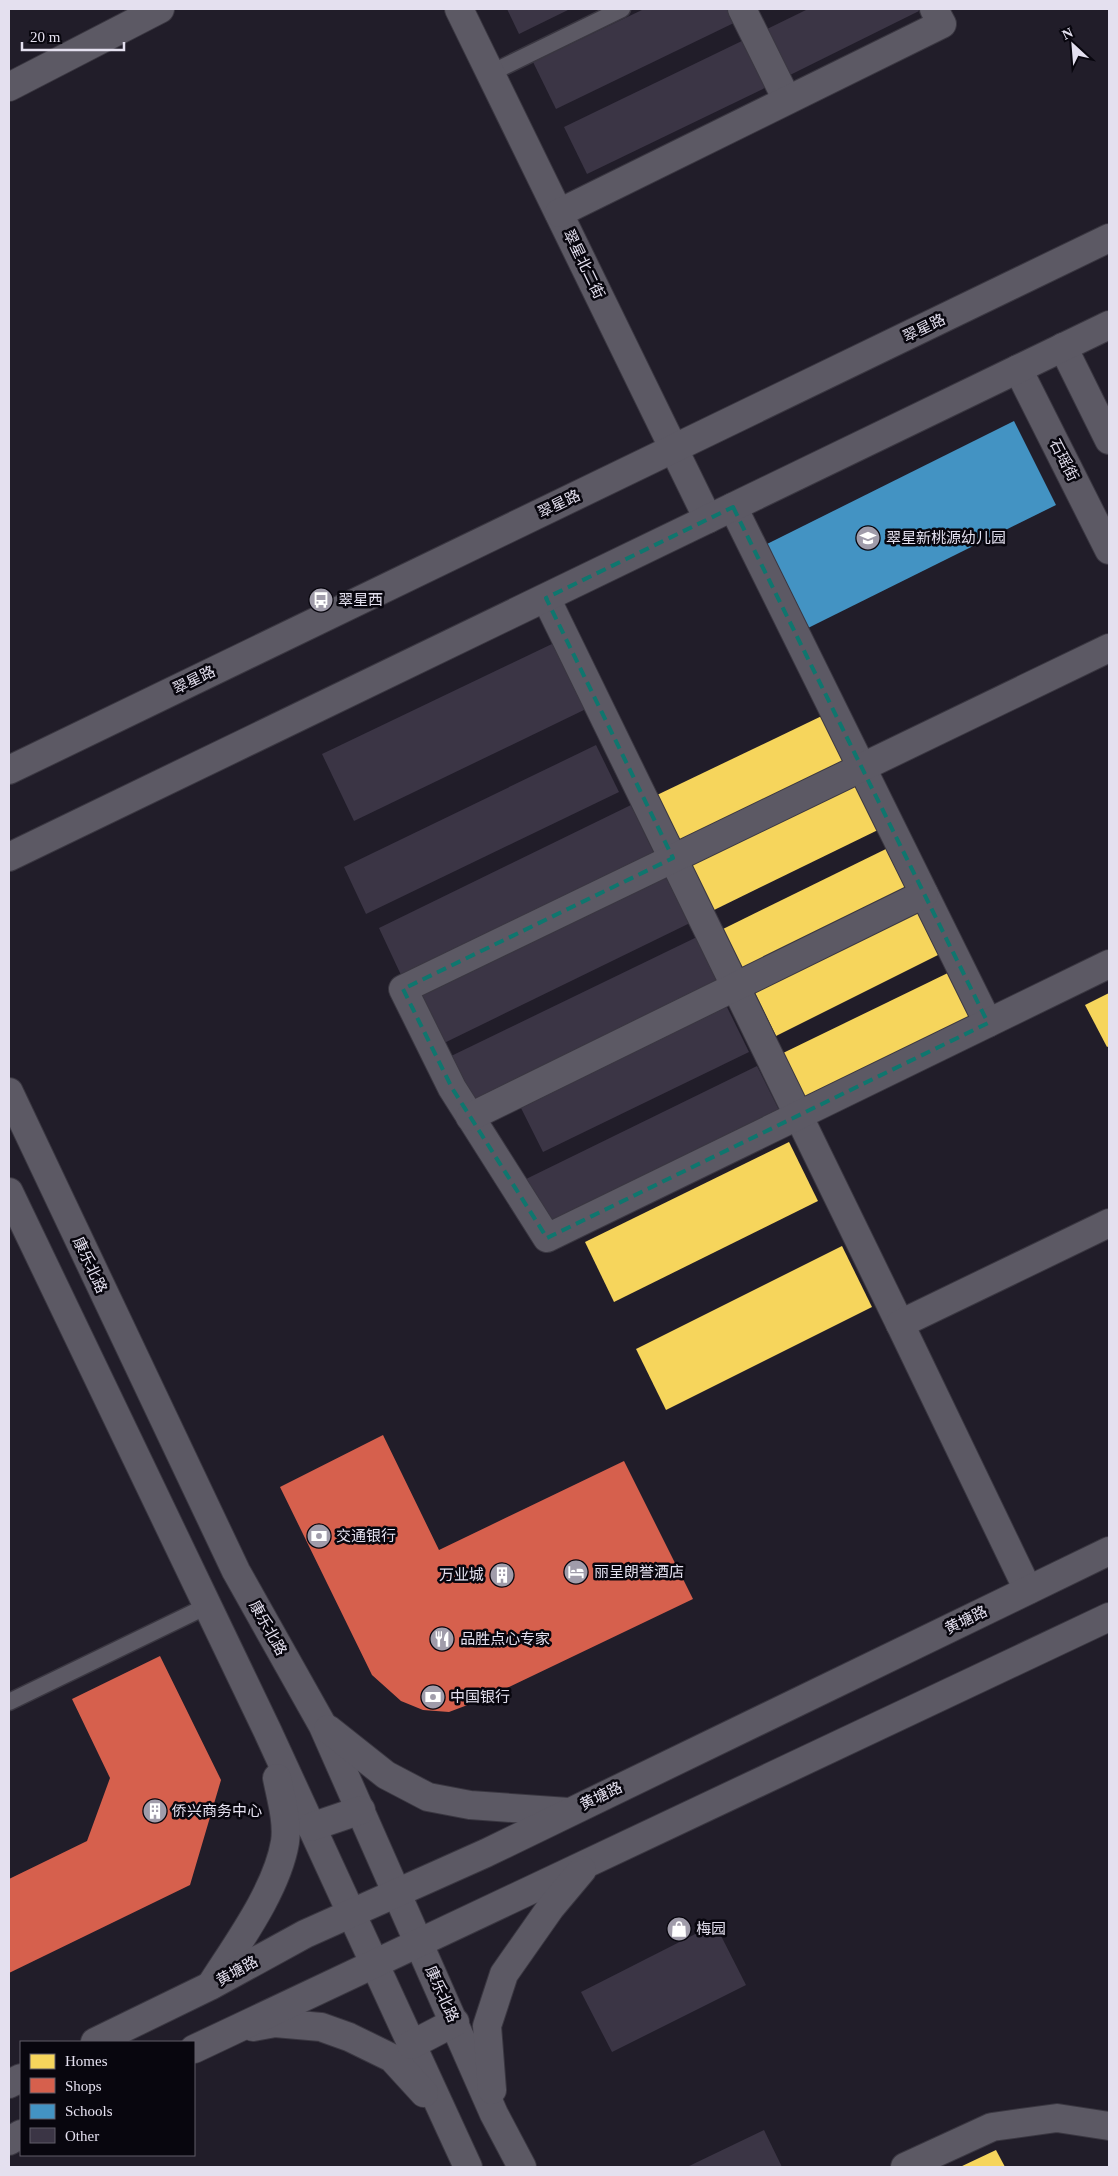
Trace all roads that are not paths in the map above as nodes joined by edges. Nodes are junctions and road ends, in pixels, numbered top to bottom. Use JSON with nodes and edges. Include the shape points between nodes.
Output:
{"nodes":[{"id":1,"x":160,"y":9,"type":"edge"},
{"id":2,"x":459,"y":9,"type":"edge"},
{"id":3,"x":622,"y":9,"type":"edge"},
{"id":4,"x":742,"y":9,"type":"edge"},
{"id":5,"x":938,"y":16,"type":"edge"},
{"id":6,"x":490,"y":73,"type":"junction"},
{"id":7,"x":9,"y":87,"type":"edge"},
{"id":8,"x":787,"y":100,"type":"junction"},
{"id":9,"x":559,"y":213,"type":"junction"},
{"id":10,"x":1109,"y":238,"type":"edge"},
{"id":11,"x":1109,"y":325,"type":"edge"},
{"id":12,"x":1063,"y":348,"type":"junction"},
{"id":13,"x":1018,"y":370,"type":"junction"},
{"id":14,"x":1109,"y":440,"type":"edge"},
{"id":15,"x":674,"y":448,"type":"junction"},
{"id":16,"x":733,"y":507,"type":"junction"},
{"id":17,"x":708,"y":519,"type":"junction"},
{"id":18,"x":1109,"y":550,"type":"edge"},
{"id":19,"x":546,"y":598,"type":"junction"},
{"id":20,"x":1109,"y":648,"type":"edge"},
{"id":21,"x":862,"y":768,"type":"junction"},
{"id":22,"x":9,"y":770,"type":"edge"},
{"id":23,"x":9,"y":857,"type":"edge"},
{"id":24,"x":673,"y":858,"type":"junction"},
{"id":25,"x":924,"y":894,"type":"junction"},
{"id":26,"x":1109,"y":964,"type":"edge"},
{"id":27,"x":736,"y":987,"type":"junction"},
{"id":28,"x":988,"y":1023,"type":"junction"},
{"id":29,"x":9,"y":1092,"type":"edge"},
{"id":30,"x":798,"y":1116,"type":"junction"},
{"id":31,"x":470,"y":1117,"type":"junction"},
{"id":32,"x":9,"y":1192,"type":"edge"},
{"id":33,"x":59,"y":1199,"type":"junction"},
{"id":34,"x":21,"y":1218,"type":"junction"},
{"id":35,"x":1109,"y":1223,"type":"edge"},
{"id":36,"x":900,"y":1324,"type":"junction"},
{"id":37,"x":1109,"y":1551,"type":"edge"},
{"id":38,"x":1028,"y":1590,"type":"junction"},
{"id":39,"x":207,"y":1606,"type":"junction"},
{"id":40,"x":1109,"y":1618,"type":"edge"},
{"id":41,"x":9,"y":1702,"type":"edge"},
{"id":42,"x":323,"y":1726,"type":"junction"},
{"id":43,"x":267,"y":1730,"type":"junction"},
{"id":44,"x":361,"y":1810,"type":"junction"},
{"id":45,"x":569,"y":1812,"type":"junction"},
{"id":46,"x":311,"y":1828,"type":"junction"},
{"id":47,"x":587,"y":1863,"type":"junction"},
{"id":48,"x":398,"y":1892,"type":"junction"},
{"id":49,"x":351,"y":1913,"type":"junction"},
{"id":50,"x":420,"y":1942,"type":"junction"},
{"id":51,"x":374,"y":1964,"type":"junction"},
{"id":52,"x":210,"y":1986,"type":"junction"},
{"id":53,"x":455,"y":2022,"type":"junction"},
{"id":54,"x":229,"y":2032,"type":"junction"},
{"id":55,"x":96,"y":2041,"type":"edge"},
{"id":56,"x":411,"y":2045,"type":"junction"},
{"id":57,"x":195,"y":2049,"type":"edge"},
{"id":58,"x":441,"y":2111,"type":"junction"},
{"id":59,"x":494,"y":2114,"type":"junction"},
{"id":60,"x":1109,"y":2126,"type":"edge"},
{"id":61,"x":468,"y":2167,"type":"edge"},
{"id":62,"x":522,"y":2167,"type":"edge"},
{"id":63,"x":905,"y":2167,"type":"edge"}],
"edges":[{"from":1,"to":7,"type":"street"},
{"from":2,"to":6,"type":"street","name":"翠星北二街"},
{"from":3,"to":6,"type":"lane"},
{"from":4,"to":8,"type":"street"},
{"from":5,"to":8,"type":"street"},
{"from":6,"to":9,"type":"street","name":"翠星北二街"},
{"from":8,"to":9,"type":"street"},
{"from":9,"to":15,"type":"street","name":"翠星北二街"},
{"from":10,"to":15,"type":"street","name":"翠星路"},
{"from":11,"to":12,"type":"street"},
{"from":12,"to":13,"type":"street"},
{"from":12,"to":14,"type":"street"},
{"from":13,"to":16,"type":"street"},
{"from":13,"to":18,"type":"street","name":"石瑶街"},
{"from":15,"to":17,"type":"street","name":"翠星北二街"},
{"from":15,"to":22,"type":"street","name":"翠星路"},
{"from":16,"to":17,"type":"street"},
{"from":16,"to":21,"type":"street"},
{"from":17,"to":19,"type":"street"},
{"from":19,"to":23,"type":"street"},
{"from":19,"to":24,"type":"street"},
{"from":20,"to":21,"type":"street"},
{"from":21,"to":24,"type":"street"},
{"from":21,"to":25,"type":"street"},
{"from":24,"to":27,"type":"street"},
{"from":24,"to":31,"type":"street","via":[[403,989]]},
{"from":25,"to":27,"type":"street"},
{"from":25,"to":28,"type":"street"},
{"from":26,"to":28,"type":"street"},
{"from":27,"to":30,"type":"street"},
{"from":27,"to":31,"type":"street"},
{"from":28,"to":30,"type":"street"},
{"from":29,"to":33,"type":"street","name":"康乐北路"},
{"from":30,"to":31,"type":"street","via":[[547,1238]]},
{"from":30,"to":36,"type":"street"},
{"from":32,"to":34,"type":"street"},
{"from":33,"to":34,"type":"street"},
{"from":33,"to":42,"type":"street","name":"康乐北路","via":[[236,1571]]},
{"from":34,"to":39,"type":"street"},
{"from":35,"to":36,"type":"street"},
{"from":36,"to":38,"type":"street"},
{"from":37,"to":38,"type":"street","name":"黄塘路"},
{"from":38,"to":45,"type":"street","name":"黄塘路"},
{"from":39,"to":41,"type":"lane"},
{"from":39,"to":43,"type":"street"},
{"from":40,"to":47,"type":"street"},
{"from":42,"to":44,"type":"street","name":"康乐北路"},
{"from":42,"to":45,"type":"street","via":[[386,1775],[428,1796],[470,1805]]},
{"from":43,"to":46,"type":"street"},
{"from":43,"to":52,"type":"street","via":[[284,1810],[285,1841],[277,1873]]},
{"from":44,"to":46,"type":"street"},
{"from":44,"to":48,"type":"street","name":"康乐北路"},
{"from":45,"to":48,"type":"street","name":"黄塘路"},
{"from":46,"to":49,"type":"street"},
{"from":47,"to":50,"type":"street"},
{"from":47,"to":59,"type":"street","via":[[504,1974],[487,2026]]},
{"from":48,"to":49,"type":"street","name":"黄塘路"},
{"from":48,"to":50,"type":"street","name":"康乐北路"},
{"from":49,"to":51,"type":"street"},
{"from":49,"to":52,"type":"street","name":"黄塘路","via":[[305,1934]]},
{"from":50,"to":51,"type":"street"},
{"from":50,"to":53,"type":"street","name":"康乐北路"},
{"from":51,"to":54,"type":"street"},
{"from":51,"to":56,"type":"street"},
{"from":52,"to":55,"type":"street","name":"黄塘路"},
{"from":53,"to":56,"type":"street"},
{"from":53,"to":59,"type":"street","name":"康乐北路"},
{"from":54,"to":57,"type":"street"},
{"from":54,"to":58,"type":"street","via":[[276,2023],[321,2026],[392,2058]]},
{"from":56,"to":58,"type":"street"},
{"from":58,"to":61,"type":"street"},
{"from":59,"to":62,"type":"street","name":"康乐北路"},
{"from":60,"to":63,"type":"street","via":[[1057,2118],[992,2127]]}]}
